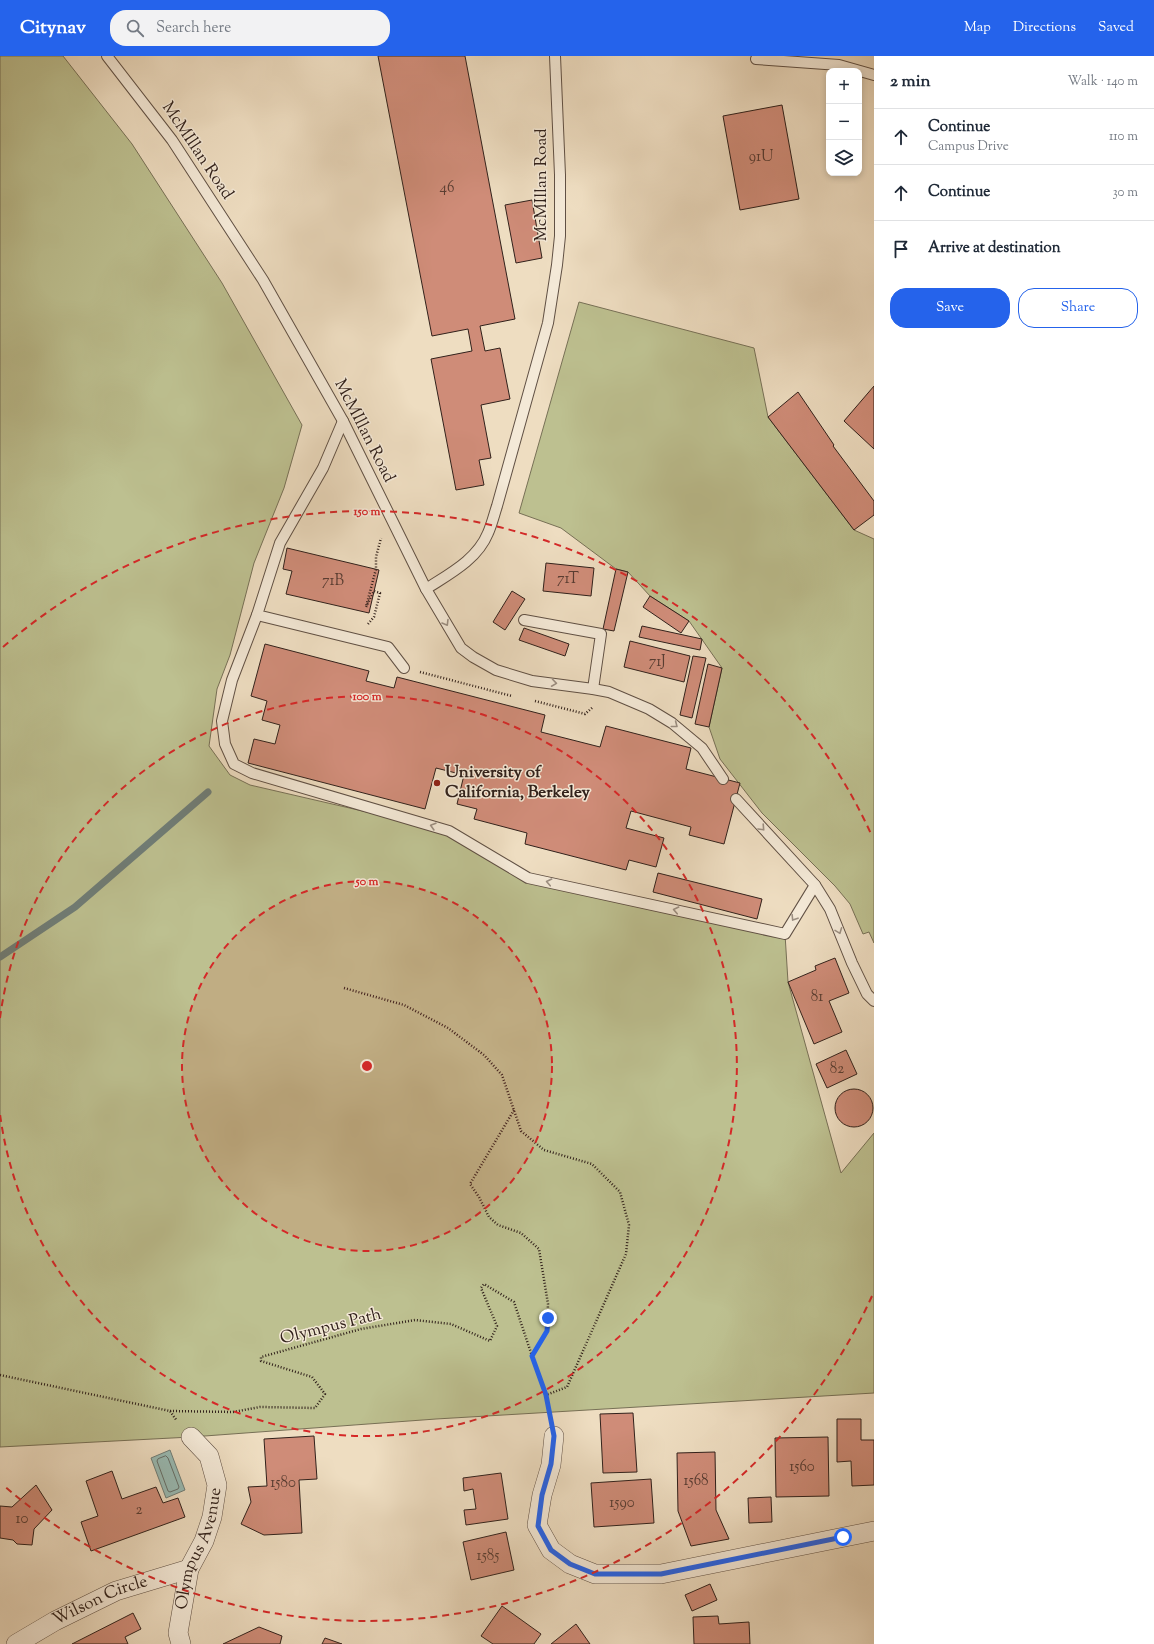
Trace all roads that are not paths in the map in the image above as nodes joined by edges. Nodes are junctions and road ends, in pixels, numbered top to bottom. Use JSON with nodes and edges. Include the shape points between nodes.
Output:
{"nodes":[{"id":1,"x":107,"y":56,"type":"edge"},
{"id":2,"x":555,"y":56,"type":"edge"},
{"id":3,"x":756,"y":59,"type":"dead end"},
{"id":4,"x":874,"y":76,"type":"edge"},
{"id":5,"x":343,"y":421,"type":"junction"},
{"id":6,"x":426,"y":589,"type":"junction"},
{"id":7,"x":257,"y":615,"type":"junction"},
{"id":8,"x":524,"y":620,"type":"dead end"},
{"id":9,"x":404,"y":668,"type":"dead end"},
{"id":10,"x":593,"y":689,"type":"junction"},
{"id":11,"x":723,"y":779,"type":"dead end"},
{"id":12,"x":736,"y":800,"type":"dead end"},
{"id":13,"x":815,"y":885,"type":"junction"},
{"id":14,"x":874,"y":1001,"type":"edge"},
{"id":15,"x":554,"y":1436,"type":"road end"},
{"id":16,"x":191,"y":1438,"type":"road end"},
{"id":17,"x":874,"y":1531,"type":"edge"},
{"id":18,"x":189,"y":1569,"type":"junction"},
{"id":19,"x":16,"y":1644,"type":"edge"},
{"id":20,"x":181,"y":1644,"type":"edge"}],
"edges":[{"from":1,"to":5,"type":"lane","name":"McMIllan Road","via":[[172,140],[263,280]]},
{"from":2,"to":6,"type":"lane","name":"McMIllan Road","via":[[560,236],[548,324],[488,534],[475,554],[454,572]]},
{"from":3,"to":4,"type":"lane","via":[[839,65]]},
{"from":5,"to":6,"type":"lane","name":"McMIllan Road"},
{"from":5,"to":7,"type":"lane","via":[[323,468],[280,544]]},
{"from":6,"to":10,"type":"lane","one_way":true,"via":[[461,648],[473,658],[496,670],[532,681]]},
{"from":7,"to":9,"type":"lane","via":[[388,647]]},
{"from":13,"to":7,"type":"lane","one_way":true,"via":[[785,934],[528,878],[449,831],[252,773],[234,764],[225,744],[222,721],[232,680]]},
{"from":8,"to":10,"type":"lane","via":[[601,634]]},
{"from":10,"to":11,"type":"lane","one_way":true,"via":[[609,692],[649,709],[672,723],[702,748]]},
{"from":12,"to":13,"type":"lane","one_way":true},
{"from":13,"to":14,"type":"lane","one_way":true,"via":[[830,909],[867,994]]},
{"from":15,"to":17,"type":"street","via":[[538,1526],[551,1550],[570,1564],[595,1574],[661,1574]]},
{"from":16,"to":18,"type":"street","name":"Olympus Avenue","via":[[209,1456],[217,1485],[206,1535]]},
{"from":18,"to":19,"type":"street","name":"Wilson Circle","via":[[116,1591],[55,1621]]},
{"from":18,"to":20,"type":"street","name":"Olympus Avenue","via":[[178,1633]]}]}
